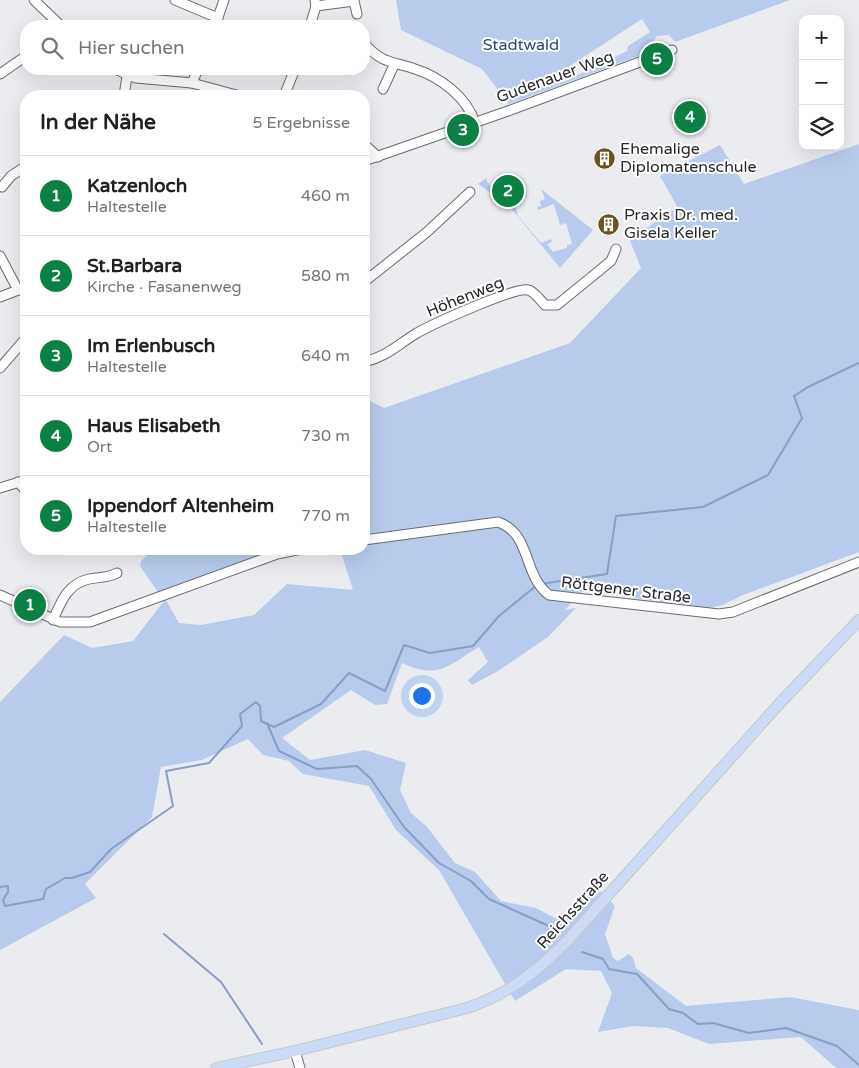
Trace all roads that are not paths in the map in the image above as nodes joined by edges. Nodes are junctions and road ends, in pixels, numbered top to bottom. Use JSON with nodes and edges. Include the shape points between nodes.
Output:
{"nodes":[{"id":1,"x":34,"y":0,"type":"edge"},
{"id":2,"x":175,"y":0,"type":"edge"},
{"id":3,"x":224,"y":0,"type":"edge"},
{"id":4,"x":354,"y":0,"type":"edge"},
{"id":5,"x":315,"y":3,"type":"edge"},
{"id":6,"x":357,"y":14,"type":"dead end"},
{"id":7,"x":53,"y":20,"type":"edge"},
{"id":8,"x":212,"y":20,"type":"edge"},
{"id":9,"x":217,"y":20,"type":"edge"},
{"id":10,"x":311,"y":20,"type":"edge"},
{"id":11,"x":370,"y":49,"type":"edge"},
{"id":12,"x":672,"y":50,"type":"dead end"},
{"id":13,"x":20,"y":60,"type":"edge"},
{"id":14,"x":394,"y":65,"type":"junction"},
{"id":15,"x":0,"y":74,"type":"edge"},
{"id":16,"x":195,"y":75,"type":"edge"},
{"id":17,"x":293,"y":75,"type":"edge"},
{"id":18,"x":128,"y":76,"type":"joint"},
{"id":19,"x":192,"y":83,"type":"junction"},
{"id":20,"x":383,"y":89,"type":"dead end"},
{"id":21,"x":125,"y":90,"type":"edge"},
{"id":22,"x":218,"y":90,"type":"edge"},
{"id":23,"x":286,"y":90,"type":"edge"},
{"id":24,"x":475,"y":123,"type":"junction"},
{"id":25,"x":370,"y":150,"type":"edge"},
{"id":26,"x":378,"y":157,"type":"junction"},
{"id":27,"x":370,"y":159,"type":"edge"},
{"id":28,"x":20,"y":170,"type":"edge"},
{"id":29,"x":2,"y":187,"type":"dead end"},
{"id":30,"x":470,"y":192,"type":"dead end"},
{"id":31,"x":616,"y":249,"type":"dead end"},
{"id":32,"x":0,"y":256,"type":"edge"},
{"id":33,"x":370,"y":277,"type":"edge"},
{"id":34,"x":20,"y":285,"type":"edge"},
{"id":35,"x":20,"y":289,"type":"edge"},
{"id":36,"x":0,"y":297,"type":"edge"},
{"id":37,"x":20,"y":345,"type":"edge"},
{"id":38,"x":370,"y":360,"type":"edge"},
{"id":39,"x":0,"y":368,"type":"edge"},
{"id":40,"x":20,"y":482,"type":"edge"},
{"id":41,"x":0,"y":488,"type":"edge"},
{"id":42,"x":370,"y":539,"type":"edge"},
{"id":43,"x":274,"y":555,"type":"edge"},
{"id":44,"x":859,"y":562,"type":"edge"},
{"id":45,"x":117,"y":574,"type":"dead end"},
{"id":46,"x":0,"y":595,"type":"edge"},
{"id":47,"x":52,"y":620,"type":"junction"},
{"id":48,"x":859,"y":620,"type":"edge"},
{"id":49,"x":295,"y":1051,"type":"junction"},
{"id":50,"x":216,"y":1068,"type":"edge"},
{"id":51,"x":300,"y":1068,"type":"edge"}],
"edges":[{"from":1,"to":7,"type":"street"},
{"from":2,"to":8,"type":"street"},
{"from":3,"to":9,"type":"street"},
{"from":4,"to":5,"type":"street"},
{"from":4,"to":6,"type":"street"},
{"from":5,"to":10,"type":"street"},
{"from":11,"to":14,"type":"street","via":[[378,58]]},
{"from":12,"to":24,"type":"street","name":"Gudenauer Weg"},
{"from":13,"to":15,"type":"street"},
{"from":14,"to":20,"type":"street"},
{"from":14,"to":24,"type":"street","via":[[416,69],[446,86],[463,100]]},
{"from":16,"to":19,"type":"street"},
{"from":17,"to":23,"type":"street"},
{"from":18,"to":19,"type":"street"},
{"from":18,"to":21,"type":"street"},
{"from":19,"to":22,"type":"street"},
{"from":24,"to":26,"type":"street","name":"Gudenauer Weg"},
{"from":25,"to":26,"type":"street"},
{"from":26,"to":27,"type":"street","name":"Gudenauer Weg"},
{"from":28,"to":29,"type":"street"},
{"from":30,"to":33,"type":"street","via":[[427,232]]},
{"from":31,"to":38,"type":"street","name":"Höhenweg","via":[[611,260],[557,305],[545,305],[531,290],[502,296],[422,331],[382,357]]},
{"from":32,"to":34,"type":"street"},
{"from":35,"to":36,"type":"street"},
{"from":37,"to":39,"type":"street"},
{"from":40,"to":41,"type":"street"},
{"from":42,"to":44,"type":"street","name":"Röttgener Straße","via":[[498,522],[508,525],[517,534],[537,585],[549,596],[719,614],[733,612]]},
{"from":43,"to":47,"type":"street","via":[[90,622],[74,624]]},
{"from":45,"to":47,"type":"street","via":[[85,580],[74,586],[62,598]]},
{"from":46,"to":47,"type":"street"},
{"from":48,"to":49,"type":"main road","name":"Reichsstraße","via":[[536,971],[502,994],[480,1004]]},
{"from":49,"to":50,"type":"main road","name":"Reichsstraße"},
{"from":49,"to":51,"type":"street"}]}
